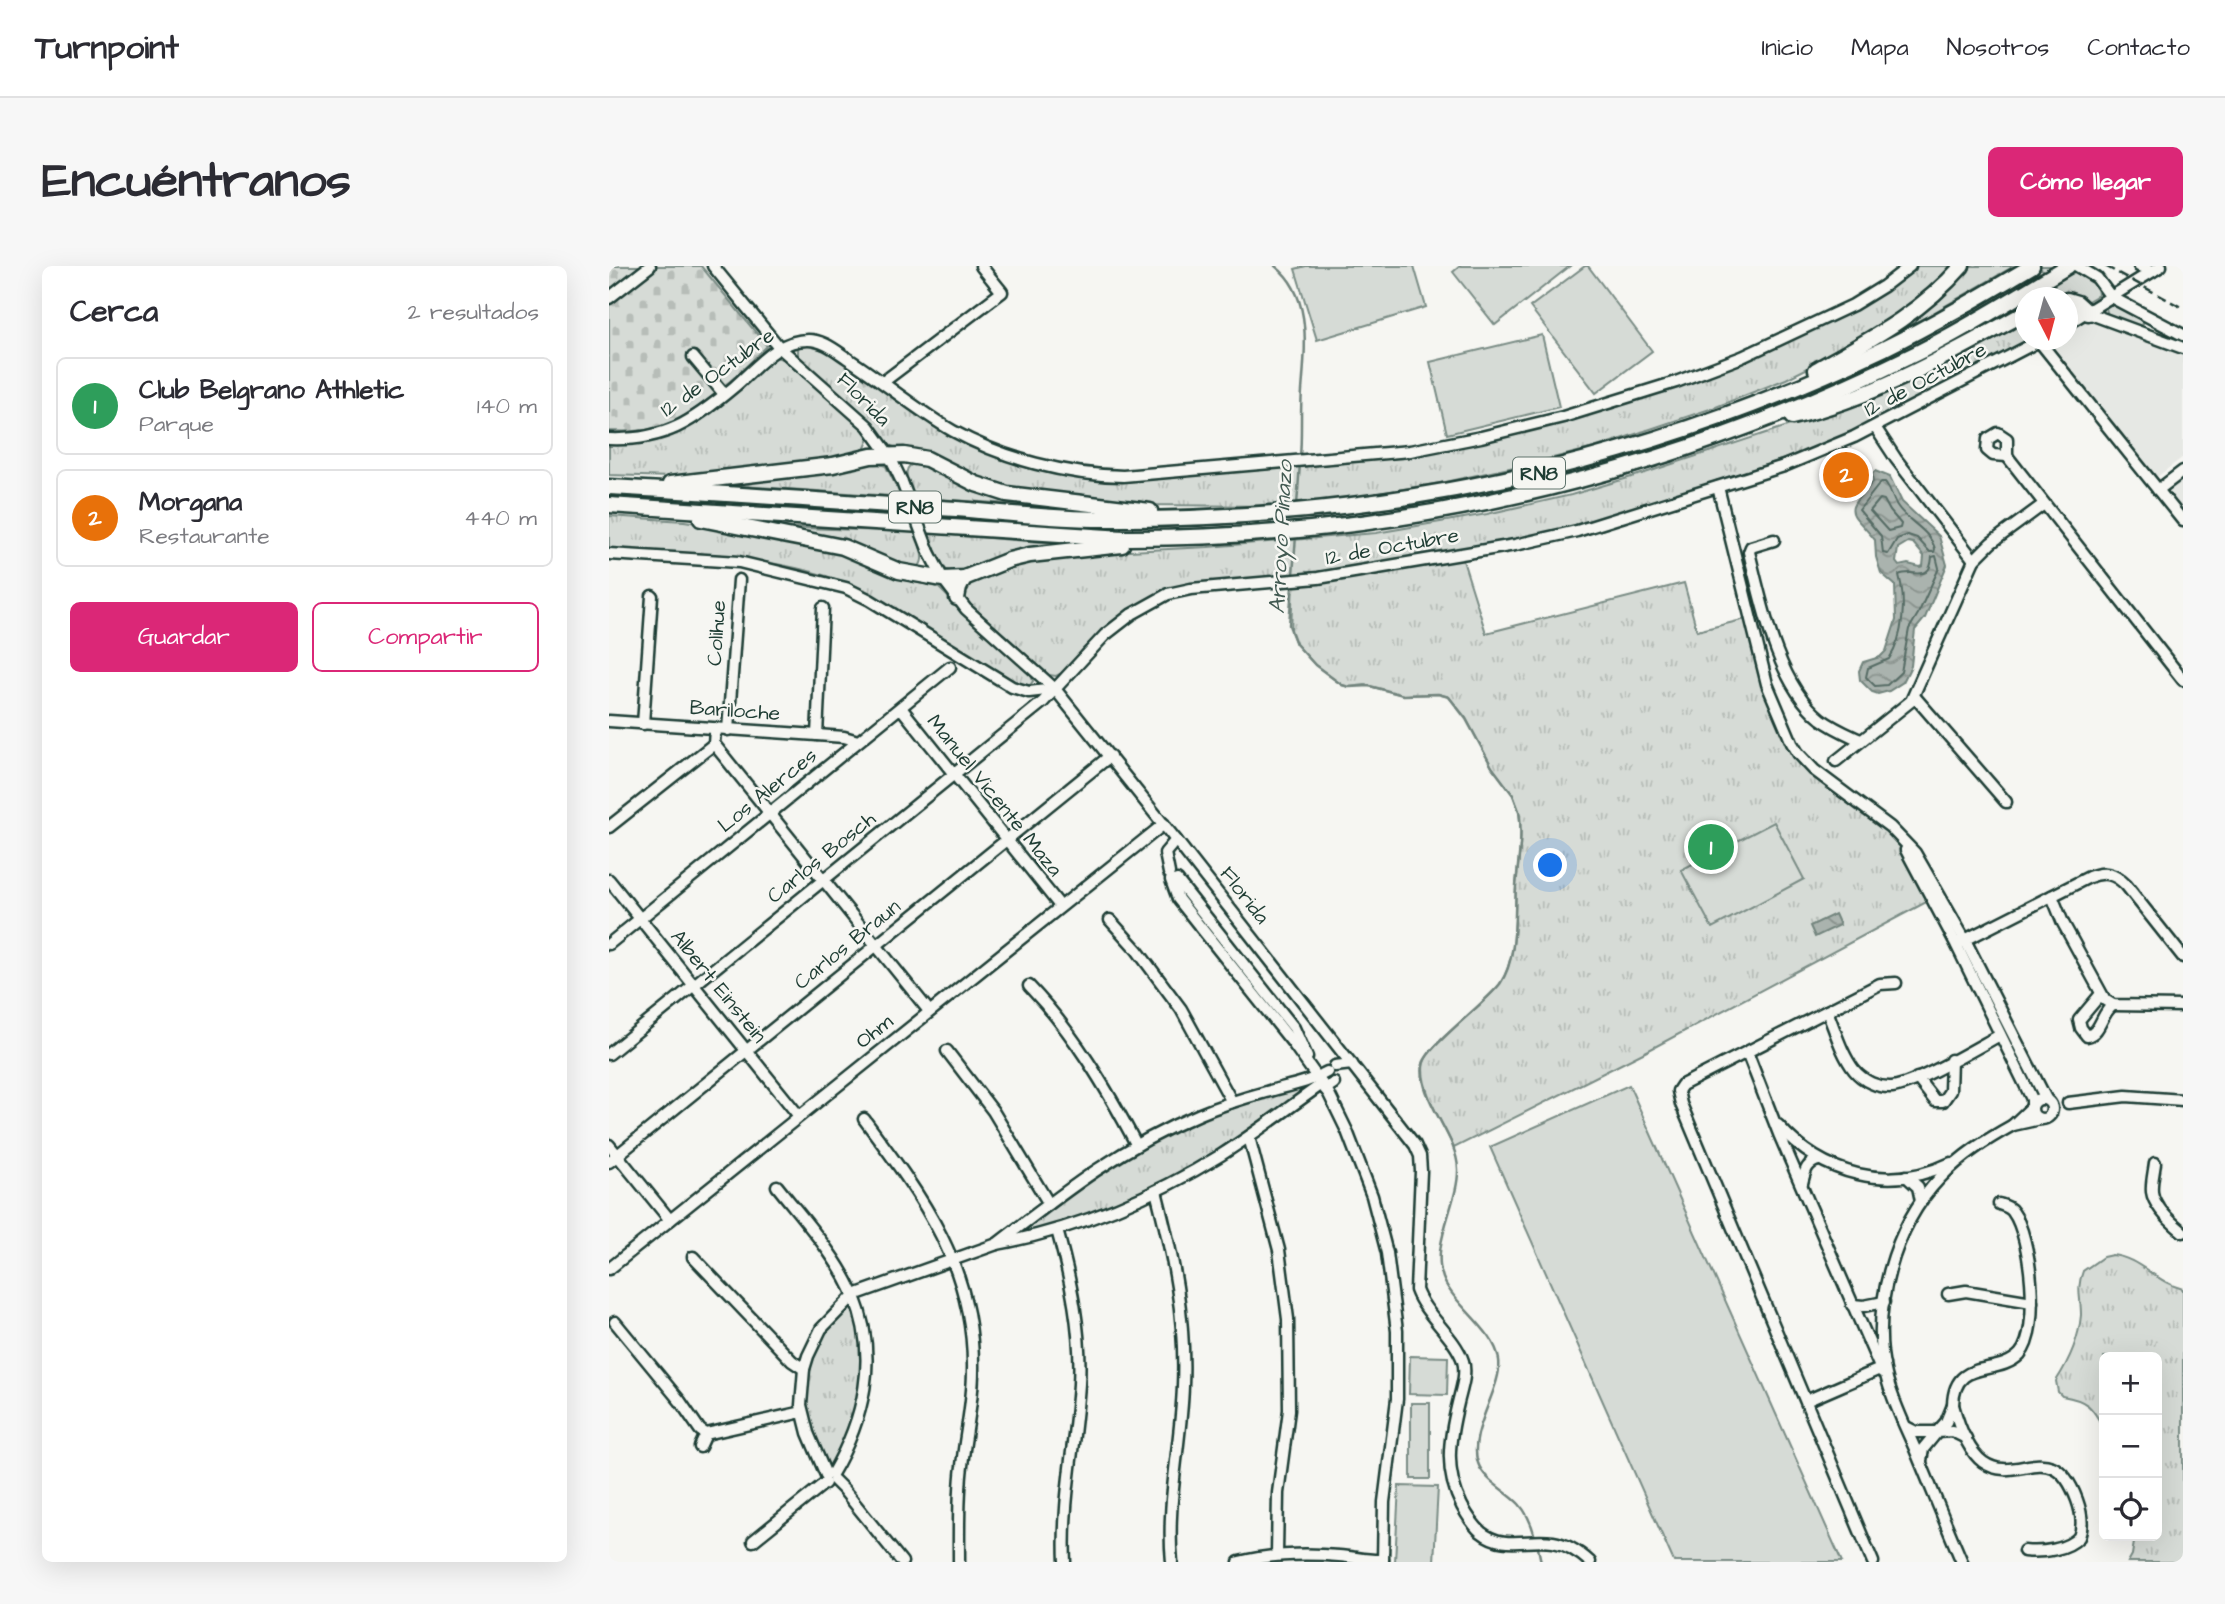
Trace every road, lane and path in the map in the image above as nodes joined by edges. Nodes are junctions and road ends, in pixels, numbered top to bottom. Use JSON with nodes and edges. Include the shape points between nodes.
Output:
{"nodes":[{"id":1,"x":650,"y":266,"type":"edge"},
{"id":2,"x":713,"y":266,"type":"edge"},
{"id":3,"x":981,"y":266,"type":"edge"},
{"id":4,"x":1910,"y":266,"type":"edge"},
{"id":5,"x":1962,"y":266,"type":"edge"},
{"id":6,"x":2032,"y":266,"type":"edge"},
{"id":7,"x":2068,"y":266,"type":"edge"},
{"id":8,"x":2077,"y":266,"type":"edge"},
{"id":9,"x":2139,"y":266,"type":"edge"},
{"id":10,"x":2157,"y":269,"type":"edge"},
{"id":11,"x":2111,"y":297,"type":"junction"},
{"id":12,"x":609,"y":298,"type":"edge"},
{"id":13,"x":2078,"y":304,"type":"edge"},
{"id":14,"x":2088,"y":313,"type":"junction"},
{"id":15,"x":2015,"y":318,"type":"edge"},
{"id":16,"x":2078,"y":318,"type":"edge"},
{"id":17,"x":2150,"y":318,"type":"junction"},
{"id":18,"x":2164,"y":325,"type":"junction"},
{"id":19,"x":2143,"y":334,"type":"junction"},
{"id":20,"x":2183,"y":335,"type":"edge"},
{"id":21,"x":2159,"y":340,"type":"junction"},
{"id":22,"x":779,"y":347,"type":"junction"},
{"id":23,"x":2183,"y":348,"type":"edge"},
{"id":24,"x":2021,"y":350,"type":"edge"},
{"id":25,"x":2048,"y":350,"type":"edge"},
{"id":26,"x":693,"y":357,"type":"dead end"},
{"id":27,"x":883,"y":382,"type":"junction"},
{"id":28,"x":724,"y":394,"type":"junction"},
{"id":29,"x":1753,"y":405,"type":"junction"},
{"id":30,"x":1875,"y":427,"type":"junction"},
{"id":31,"x":1743,"y":429,"type":"junction"},
{"id":32,"x":609,"y":439,"type":"edge"},
{"id":33,"x":889,"y":455,"type":"junction"},
{"id":34,"x":2007,"y":456,"type":"dead end"},
{"id":35,"x":2183,"y":471,"type":"edge"},
{"id":36,"x":609,"y":487,"type":"edge"},
{"id":37,"x":1718,"y":487,"type":"junction"},
{"id":38,"x":631,"y":488,"type":"junction"},
{"id":39,"x":2158,"y":490,"type":"junction"},
{"id":40,"x":2044,"y":504,"type":"junction"},
{"id":41,"x":609,"y":505,"type":"edge"},
{"id":42,"x":631,"y":507,"type":"junction"},
{"id":43,"x":1200,"y":517,"type":"junction"},
{"id":44,"x":2183,"y":521,"type":"edge"},
{"id":45,"x":1176,"y":538,"type":"junction"},
{"id":46,"x":1774,"y":540,"type":"dead end"},
{"id":47,"x":609,"y":554,"type":"edge"},
{"id":48,"x":1974,"y":560,"type":"junction"},
{"id":49,"x":964,"y":578,"type":"junction"},
{"id":50,"x":943,"y":579,"type":"junction"},
{"id":51,"x":739,"y":580,"type":"dead end"},
{"id":52,"x":652,"y":596,"type":"dead end"},
{"id":53,"x":957,"y":598,"type":"junction"},
{"id":54,"x":823,"y":608,"type":"dead end"},
{"id":55,"x":950,"y":667,"type":"dead end"},
{"id":56,"x":2183,"y":680,"type":"edge"},
{"id":57,"x":1055,"y":689,"type":"junction"},
{"id":58,"x":1914,"y":696,"type":"junction"},
{"id":59,"x":901,"y":708,"type":"junction"},
{"id":60,"x":609,"y":721,"type":"edge"},
{"id":61,"x":643,"y":723,"type":"junction"},
{"id":62,"x":715,"y":729,"type":"junction"},
{"id":63,"x":728,"y":730,"type":"junction"},
{"id":64,"x":817,"y":735,"type":"junction"},
{"id":65,"x":1860,"y":740,"type":"junction"},
{"id":66,"x":858,"y":741,"type":"junction"},
{"id":67,"x":714,"y":744,"type":"junction"},
{"id":68,"x":1109,"y":756,"type":"junction"},
{"id":69,"x":1836,"y":761,"type":"dead end"},
{"id":70,"x":954,"y":774,"type":"junction"},
{"id":71,"x":2006,"y":802,"type":"dead end"},
{"id":72,"x":770,"y":813,"type":"junction"},
{"id":73,"x":1164,"y":824,"type":"junction"},
{"id":74,"x":609,"y":827,"type":"edge"},
{"id":75,"x":1006,"y":840,"type":"junction"},
{"id":76,"x":1174,"y":843,"type":"junction"},
{"id":77,"x":609,"y":880,"type":"edge"},
{"id":78,"x":824,"y":880,"type":"junction"},
{"id":79,"x":2052,"y":896,"type":"junction"},
{"id":80,"x":1060,"y":906,"type":"junction"},
{"id":81,"x":640,"y":918,"type":"junction"},
{"id":82,"x":1110,"y":920,"type":"dead end"},
{"id":83,"x":1961,"y":942,"type":"junction"},
{"id":84,"x":609,"y":944,"type":"edge"},
{"id":85,"x":877,"y":945,"type":"junction"},
{"id":86,"x":2183,"y":957,"type":"edge"},
{"id":87,"x":1896,"y":983,"type":"dead end"},
{"id":88,"x":694,"y":985,"type":"junction"},
{"id":89,"x":1029,"y":986,"type":"dead end"},
{"id":90,"x":2100,"y":995,"type":"junction"},
{"id":91,"x":2113,"y":1005,"type":"junction"},
{"id":92,"x":2183,"y":1006,"type":"edge"},
{"id":93,"x":929,"y":1011,"type":"junction"},
{"id":94,"x":1827,"y":1011,"type":"junction"},
{"id":95,"x":2000,"y":1035,"type":"junction"},
{"id":96,"x":747,"y":1051,"type":"junction"},
{"id":97,"x":947,"y":1051,"type":"dead end"},
{"id":98,"x":1747,"y":1052,"type":"junction"},
{"id":99,"x":609,"y":1054,"type":"edge"},
{"id":100,"x":1951,"y":1060,"type":"junction"},
{"id":101,"x":1352,"y":1064,"type":"junction"},
{"id":102,"x":1327,"y":1078,"type":"junction"},
{"id":103,"x":1917,"y":1078,"type":"junction"},
{"id":104,"x":2183,"y":1100,"type":"edge"},
{"id":105,"x":1232,"y":1102,"type":"junction"},
{"id":106,"x":2032,"y":1106,"type":"junction"},
{"id":107,"x":2047,"y":1109,"type":"junction"},
{"id":108,"x":799,"y":1116,"type":"junction"},
{"id":109,"x":864,"y":1119,"type":"dead end"},
{"id":110,"x":1774,"y":1120,"type":"junction"},
{"id":111,"x":2013,"y":1125,"type":"junction"},
{"id":112,"x":1249,"y":1137,"type":"junction"},
{"id":113,"x":1136,"y":1144,"type":"junction"},
{"id":114,"x":609,"y":1145,"type":"edge"},
{"id":115,"x":1964,"y":1156,"type":"junction"},
{"id":116,"x":613,"y":1158,"type":"edge"},
{"id":117,"x":1819,"y":1160,"type":"junction"},
{"id":118,"x":2155,"y":1163,"type":"dead end"},
{"id":119,"x":1906,"y":1176,"type":"junction"},
{"id":120,"x":1802,"y":1184,"type":"junction"},
{"id":121,"x":778,"y":1186,"type":"dead end"},
{"id":122,"x":1156,"y":1191,"type":"junction"},
{"id":123,"x":1921,"y":1201,"type":"junction"},
{"id":124,"x":1049,"y":1203,"type":"junction"},
{"id":125,"x":1999,"y":1204,"type":"dead end"},
{"id":126,"x":670,"y":1220,"type":"junction"},
{"id":127,"x":1057,"y":1230,"type":"junction"},
{"id":128,"x":2183,"y":1232,"type":"edge"},
{"id":129,"x":997,"y":1244,"type":"junction"},
{"id":130,"x":694,"y":1257,"type":"dead end"},
{"id":131,"x":954,"y":1260,"type":"junction"},
{"id":132,"x":609,"y":1269,"type":"edge"},
{"id":133,"x":1948,"y":1294,"type":"dead end"},
{"id":134,"x":853,"y":1295,"type":"junction"},
{"id":135,"x":1884,"y":1302,"type":"junction"},
{"id":136,"x":2032,"y":1302,"type":"junction"},
{"id":137,"x":1852,"y":1305,"type":"junction"},
{"id":138,"x":615,"y":1322,"type":"dead end"},
{"id":139,"x":1882,"y":1367,"type":"junction"},
{"id":140,"x":804,"y":1369,"type":"junction"},
{"id":141,"x":1806,"y":1401,"type":"junction"},
{"id":142,"x":1953,"y":1405,"type":"junction"},
{"id":143,"x":802,"y":1412,"type":"junction"},
{"id":144,"x":1906,"y":1427,"type":"junction"},
{"id":145,"x":1937,"y":1432,"type":"junction"},
{"id":146,"x":706,"y":1434,"type":"junction"},
{"id":147,"x":1966,"y":1438,"type":"junction"},
{"id":148,"x":700,"y":1447,"type":"dead end"},
{"id":149,"x":1922,"y":1465,"type":"junction"},
{"id":150,"x":829,"y":1478,"type":"junction"},
{"id":151,"x":753,"y":1541,"type":"dead end"},
{"id":152,"x":1571,"y":1549,"type":"junction"},
{"id":153,"x":2024,"y":1551,"type":"dead end"},
{"id":154,"x":1277,"y":1555,"type":"junction"},
{"id":155,"x":899,"y":1561,"type":"edge"},
{"id":156,"x":1370,"y":1561,"type":"edge"},
{"id":157,"x":1383,"y":1561,"type":"edge"},
{"id":158,"x":959,"y":1562,"type":"edge"},
{"id":159,"x":1065,"y":1562,"type":"edge"},
{"id":160,"x":1172,"y":1562,"type":"edge"},
{"id":161,"x":1239,"y":1562,"type":"edge"},
{"id":162,"x":1575,"y":1562,"type":"edge"},
{"id":163,"x":1590,"y":1562,"type":"edge"},
{"id":164,"x":1873,"y":1562,"type":"edge"},
{"id":165,"x":1962,"y":1562,"type":"edge"}],
"edges":[{"from":1,"to":12,"type":"street"},
{"from":2,"to":22,"type":"street","name":"Florida"},
{"from":3,"to":27,"type":"street","via":[[1002,292]]},
{"from":4,"to":27,"type":"street","name":"12 de Octubre","via":[[1812,326],[1742,357],[1636,396],[1410,451],[1123,476],[1078,472],[1017,457],[968,438]]},
{"from":5,"to":29,"type":"highway","via":[[1911,314]]},
{"from":6,"to":29,"type":"highway","number":"RN8","via":[[1885,348]]},
{"from":7,"to":31,"type":"highway","number":"RN8","via":[[1918,352]]},
{"from":8,"to":11,"type":"street","via":[[2097,278]]},
{"from":9,"to":10,"type":"street"},
{"from":10,"to":11,"type":"street"},
{"from":11,"to":14,"type":"street"},
{"from":11,"to":17,"type":"street"},
{"from":13,"to":14,"type":"highway"},
{"from":14,"to":16,"type":"street"},
{"from":14,"to":19,"type":"street"},
{"from":15,"to":31,"type":"highway","via":[[1877,389],[1815,412]]},
{"from":17,"to":18,"type":"street"},
{"from":17,"to":19,"type":"street"},
{"from":18,"to":20,"type":"street"},
{"from":18,"to":21,"type":"street"},
{"from":19,"to":21,"type":"street"},
{"from":21,"to":23,"type":"street"},
{"from":22,"to":27,"type":"street","name":"12 de Octubre","via":[[818,342]]},
{"from":22,"to":28,"type":"street","name":"12 de Octubre"},
{"from":22,"to":33,"type":"street","name":"Florida","via":[[860,419]]},
{"from":24,"to":30,"type":"street","name":"12 de Octubre"},
{"from":25,"to":39,"type":"street"},
{"from":26,"to":28,"type":"street"},
{"from":28,"to":32,"type":"street","name":"12 de Octubre","via":[[668,432],[636,440]]},
{"from":29,"to":43,"type":"highway","number":"RN8","via":[[1647,443],[1539,473],[1430,495],[1318,510]]},
{"from":30,"to":37,"type":"street","name":"12 de Octubre","via":[[1784,466]]},
{"from":30,"to":48,"type":"street"},
{"from":31,"to":45,"type":"highway","number":"RN8","via":[[1534,493],[1427,514],[1318,529]]},
{"from":33,"to":38,"type":"highway"},
{"from":33,"to":43,"type":"highway","via":[[927,458],[976,484],[1007,494]]},
{"from":33,"to":50,"type":"street","name":"Florida","bridge":true},
{"from":34,"to":40,"type":"street"},
{"from":35,"to":39,"type":"street"},
{"from":36,"to":38,"type":"highway","number":"RN8"},
{"from":37,"to":57,"type":"street","name":"12 de Octubre","via":[[1544,539],[1318,578],[1191,589],[1157,599],[1105,635]]},
{"from":37,"to":83,"type":"street","via":[[1767,684],[1792,743],[1821,776],[1890,827]]},
{"from":38,"to":43,"type":"highway","number":"RN8","via":[[1076,518]]},
{"from":39,"to":44,"type":"street"},
{"from":40,"to":48,"type":"street"},
{"from":40,"to":56,"type":"street"},
{"from":41,"to":42,"type":"highway","number":"RN8"},
{"from":42,"to":45,"type":"highway","number":"RN8","via":[[1089,537]]},
{"from":42,"to":50,"type":"highway","via":[[831,544],[899,571]]},
{"from":45,"to":49,"type":"highway","via":[[1030,555]]},
{"from":46,"to":65,"type":"street","via":[[1751,547],[1749,552],[1777,653],[1812,710]]},
{"from":47,"to":57,"type":"street","via":[[739,562],[832,584],[870,600],[1012,687],[1029,692]]},
{"from":48,"to":58,"type":"street"},
{"from":49,"to":50,"type":"highway"},
{"from":49,"to":53,"type":"highway"},
{"from":50,"to":53,"type":"street","name":"Florida"},
{"from":51,"to":63,"type":"street","name":"Colihue"},
{"from":52,"to":61,"type":"street"},
{"from":53,"to":57,"type":"street","name":"Florida"},
{"from":54,"to":64,"type":"street"},
{"from":55,"to":59,"type":"street","name":"Los Alerces"},
{"from":57,"to":68,"type":"street","name":"Florida"},
{"from":57,"to":70,"type":"street","name":"Carlos Bosch"},
{"from":58,"to":65,"type":"street"},
{"from":58,"to":71,"type":"street"},
{"from":59,"to":66,"type":"street","name":"Los Alerces"},
{"from":59,"to":70,"type":"street","name":"Manuel Vicente Maza"},
{"from":60,"to":61,"type":"street","name":"Bariloche"},
{"from":61,"to":62,"type":"street","name":"Bariloche"},
{"from":62,"to":63,"type":"street","name":"Bariloche"},
{"from":62,"to":67,"type":"street"},
{"from":63,"to":64,"type":"street","name":"Bariloche"},
{"from":64,"to":66,"type":"street","name":"Bariloche"},
{"from":65,"to":69,"type":"street"},
{"from":66,"to":72,"type":"street","name":"Los Alerces"},
{"from":67,"to":72,"type":"street"},
{"from":67,"to":74,"type":"street"},
{"from":68,"to":73,"type":"street","name":"Florida"},
{"from":68,"to":75,"type":"street","name":"Carlos Braun"},
{"from":70,"to":75,"type":"street","name":"Manuel Vicente Maza"},
{"from":70,"to":78,"type":"street","name":"Carlos Bosch"},
{"from":72,"to":78,"type":"street"},
{"from":72,"to":81,"type":"street","name":"Los Alerces"},
{"from":73,"to":76,"type":"street","name":"Florida"},
{"from":73,"to":80,"type":"street","name":"Ohm"},
{"from":75,"to":80,"type":"street","name":"Manuel Vicente Maza"},
{"from":75,"to":85,"type":"street","name":"Carlos Braun"},
{"from":76,"to":101,"type":"street","name":"Florida"},
{"from":76,"to":102,"type":"street","via":[[1165,853],[1175,881]]},
{"from":77,"to":81,"type":"street","name":"Albert Einstein"},
{"from":78,"to":85,"type":"street"},
{"from":78,"to":88,"type":"street","name":"Carlos Bosch"},
{"from":79,"to":83,"type":"street"},
{"from":79,"to":86,"type":"street","via":[[2095,874],[2116,875]]},
{"from":79,"to":90,"type":"street"},
{"from":80,"to":93,"type":"street","name":"Ohm"},
{"from":81,"to":84,"type":"street","name":"Los Alerces"},
{"from":81,"to":88,"type":"street","name":"Albert Einstein"},
{"from":82,"to":105,"type":"street","via":[[1171,993]]},
{"from":83,"to":95,"type":"street"},
{"from":83,"to":107,"type":"street"},
{"from":85,"to":93,"type":"street"},
{"from":85,"to":96,"type":"street","name":"Carlos Braun"},
{"from":87,"to":94,"type":"street","via":[[1880,984]]},
{"from":88,"to":96,"type":"street","name":"Albert Einstein"},
{"from":88,"to":99,"type":"street","name":"Carlos Bosch"},
{"from":89,"to":113,"type":"street","via":[[1087,1060]]},
{"from":90,"to":91,"type":"street"},
{"from":90,"to":91,"type":"street","via":[[2080,1020],[2087,1036],[2095,1032]]},
{"from":91,"to":92,"type":"street"},
{"from":93,"to":108,"type":"street","name":"Ohm"},
{"from":94,"to":98,"type":"street"},
{"from":94,"to":103,"type":"street","via":[[1844,1053],[1860,1076],[1890,1087]]},
{"from":95,"to":100,"type":"street"},
{"from":95,"to":106,"type":"street"},
{"from":96,"to":108,"type":"street","name":"Albert Einstein"},
{"from":96,"to":116,"type":"street","name":"Carlos Braun"},
{"from":97,"to":124,"type":"street","via":[[998,1118]]},
{"from":98,"to":110,"type":"street"},
{"from":98,"to":141,"type":"street","via":[[1682,1085],[1679,1095]]},
{"from":100,"to":103,"type":"street"},
{"from":100,"to":103,"type":"street","via":[[1949,1091],[1943,1101],[1935,1101]]},
{"from":101,"to":102,"type":"street"},
{"from":101,"to":152,"type":"street","name":"Florida","via":[[1420,1156],[1416,1290],[1463,1366],[1448,1451],[1454,1489],[1471,1521],[1489,1537],[1501,1542],[1545,1541]]},
{"from":102,"to":105,"type":"street"},
{"from":102,"to":112,"type":"street"},
{"from":102,"to":157,"type":"street","via":[[1369,1186],[1396,1311],[1397,1399],[1384,1502]]},
{"from":104,"to":107,"type":"street","via":[[2126,1096]]},
{"from":105,"to":113,"type":"street"},
{"from":106,"to":107,"type":"street","via":[[2039,1099]]},
{"from":106,"to":107,"type":"street","via":[[2033,1114]]},
{"from":106,"to":111,"type":"street"},
{"from":107,"to":111,"type":"street"},
{"from":108,"to":126,"type":"street","name":"Ohm"},
{"from":109,"to":131,"type":"street","via":[[921,1198]]},
{"from":110,"to":117,"type":"street"},
{"from":110,"to":120,"type":"street"},
{"from":111,"to":115,"type":"street"},
{"from":112,"to":122,"type":"street"},
{"from":112,"to":154,"type":"street","via":[[1279,1250],[1288,1319],[1289,1410],[1278,1493]]},
{"from":113,"to":124,"type":"street"},
{"from":114,"to":116,"type":"street"},
{"from":115,"to":119,"type":"street"},
{"from":115,"to":123,"type":"street"},
{"from":116,"to":126,"type":"street"},
{"from":117,"to":119,"type":"street","via":[[1856,1174]]},
{"from":117,"to":120,"type":"street","via":[[1806,1167]]},
{"from":118,"to":128,"type":"street","via":[[2154,1198]]},
{"from":119,"to":123,"type":"street","via":[[1918,1187]]},
{"from":120,"to":137,"type":"street"},
{"from":121,"to":134,"type":"street"},
{"from":122,"to":127,"type":"street"},
{"from":122,"to":160,"type":"street","via":[[1173,1254],[1183,1323],[1184,1384],[1172,1494]]},
{"from":123,"to":135,"type":"street","via":[[1897,1250]]},
{"from":124,"to":129,"type":"street"},
{"from":125,"to":136,"type":"street","via":[[2013,1210],[2020,1225]]},
{"from":126,"to":132,"type":"street","name":"Ohm"},
{"from":127,"to":129,"type":"street"},
{"from":127,"to":159,"type":"street","via":[[1071,1283],[1079,1347],[1078,1399],[1065,1505]]},
{"from":129,"to":131,"type":"street"},
{"from":130,"to":140,"type":"street"},
{"from":131,"to":134,"type":"street"},
{"from":131,"to":158,"type":"street","via":[[968,1311],[973,1372],[959,1491]]},
{"from":133,"to":136,"type":"street","via":[[1966,1291]]},
{"from":134,"to":140,"type":"street","via":[[821,1329]]},
{"from":134,"to":150,"type":"street","via":[[867,1359],[863,1401],[853,1434]]},
{"from":135,"to":137,"type":"street"},
{"from":135,"to":139,"type":"street"},
{"from":136,"to":142,"type":"street","via":[[2020,1354],[1964,1377],[1954,1391]]},
{"from":137,"to":139,"type":"street"},
{"from":138,"to":146,"type":"street"},
{"from":139,"to":141,"type":"street"},
{"from":139,"to":144,"type":"street"},
{"from":140,"to":143,"type":"street"},
{"from":141,"to":164,"type":"street"},
{"from":142,"to":145,"type":"street"},
{"from":142,"to":147,"type":"street"},
{"from":143,"to":146,"type":"street"},
{"from":143,"to":150,"type":"street"},
{"from":144,"to":145,"type":"street"},
{"from":144,"to":149,"type":"street"},
{"from":145,"to":147,"type":"street","via":[[1952,1431]]},
{"from":145,"to":149,"type":"street","via":[[1923,1449]]},
{"from":146,"to":148,"type":"street"},
{"from":147,"to":153,"type":"street","via":[[1989,1465],[2049,1465],[2069,1482],[2081,1514],[2079,1537],[2066,1546]]},
{"from":149,"to":165,"type":"street"},
{"from":150,"to":151,"type":"street"},
{"from":150,"to":155,"type":"street","via":[[843,1489]]},
{"from":152,"to":162,"type":"street"},
{"from":152,"to":163,"type":"street","name":"Florida"},
{"from":154,"to":156,"type":"street"},
{"from":154,"to":161,"type":"street"},
{"from":156,"to":157,"type":"street"}]}
